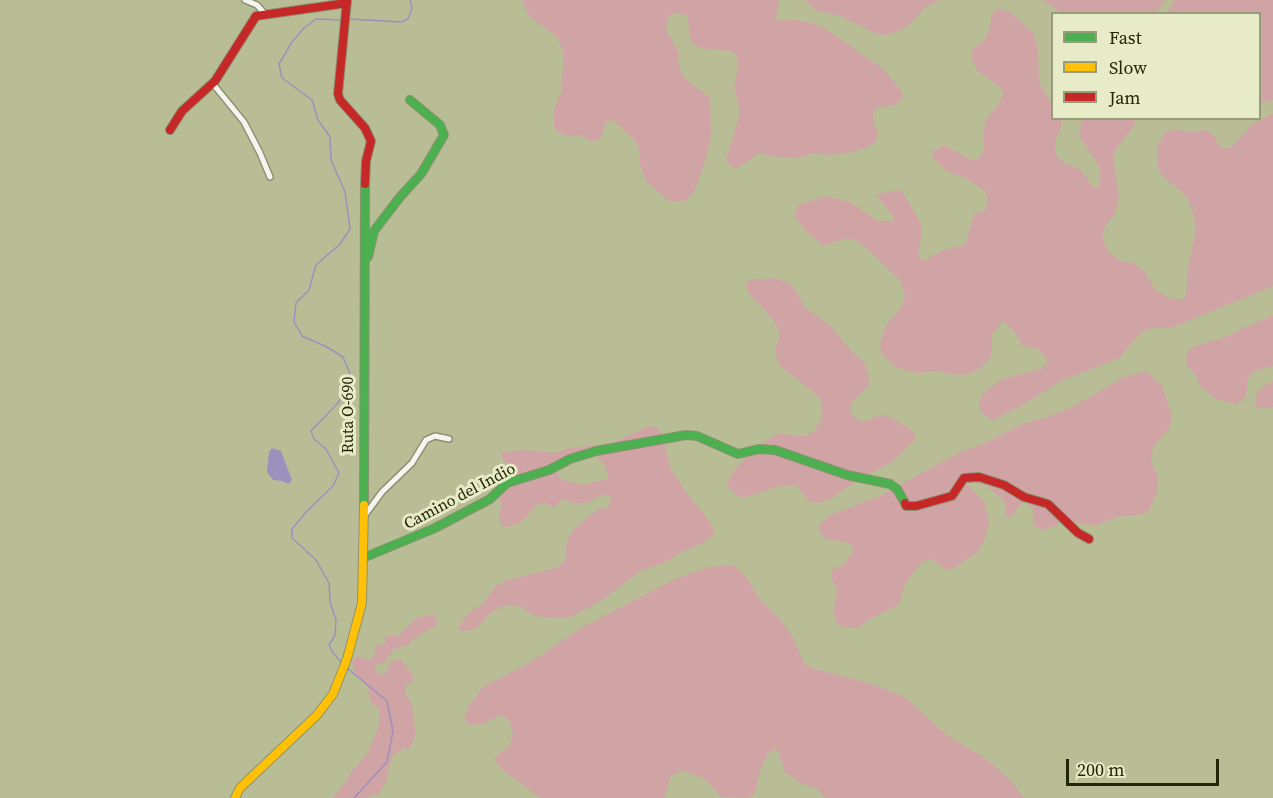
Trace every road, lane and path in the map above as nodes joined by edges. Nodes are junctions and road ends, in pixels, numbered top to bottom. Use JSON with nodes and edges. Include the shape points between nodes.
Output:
{"nodes":[{"id":1,"x":245,"y":0,"type":"edge"},
{"id":2,"x":347,"y":1,"type":"edge"},
{"id":3,"x":265,"y":14,"type":"junction"},
{"id":4,"x":213,"y":84,"type":"junction"},
{"id":5,"x":410,"y":100,"type":"dead end"},
{"id":6,"x":170,"y":130,"type":"dead end"},
{"id":7,"x":270,"y":177,"type":"dead end"},
{"id":8,"x":363,"y":303,"type":"junction"},
{"id":9,"x":449,"y":439,"type":"dead end"},
{"id":10,"x":364,"y":517,"type":"junction"},
{"id":11,"x":1089,"y":539,"type":"dead end"},
{"id":12,"x":363,"y":558,"type":"junction"},
{"id":13,"x":235,"y":798,"type":"edge"}],
"edges":[{"from":1,"to":3,"type":"street"},
{"from":2,"to":3,"type":"street"},
{"from":2,"to":8,"type":"street","name":"Ruta O-690","via":[[338,94],[371,141],[365,169]]},
{"from":3,"to":4,"type":"street","via":[[253,19]]},
{"from":4,"to":6,"type":"street","via":[[183,111]]},
{"from":4,"to":7,"type":"street","via":[[249,130]]},
{"from":5,"to":8,"type":"street","via":[[440,125],[444,135],[421,174],[373,234]]},
{"from":8,"to":10,"type":"street","name":"Ruta O-690"},
{"from":9,"to":10,"type":"street","via":[[435,436],[426,440],[412,463],[382,492]]},
{"from":10,"to":12,"type":"street","name":"Ruta O-690"},
{"from":11,"to":12,"type":"street","name":"Camino del Indio","via":[[1048,504],[979,477],[964,478],[949,497],[906,506],[890,484],[847,475],[775,450],[738,454],[691,435],[570,459],[507,483],[490,499],[435,528]]},
{"from":12,"to":13,"type":"street","name":"Ruta O-690","via":[[359,619],[333,694],[317,715],[247,780]]}]}
